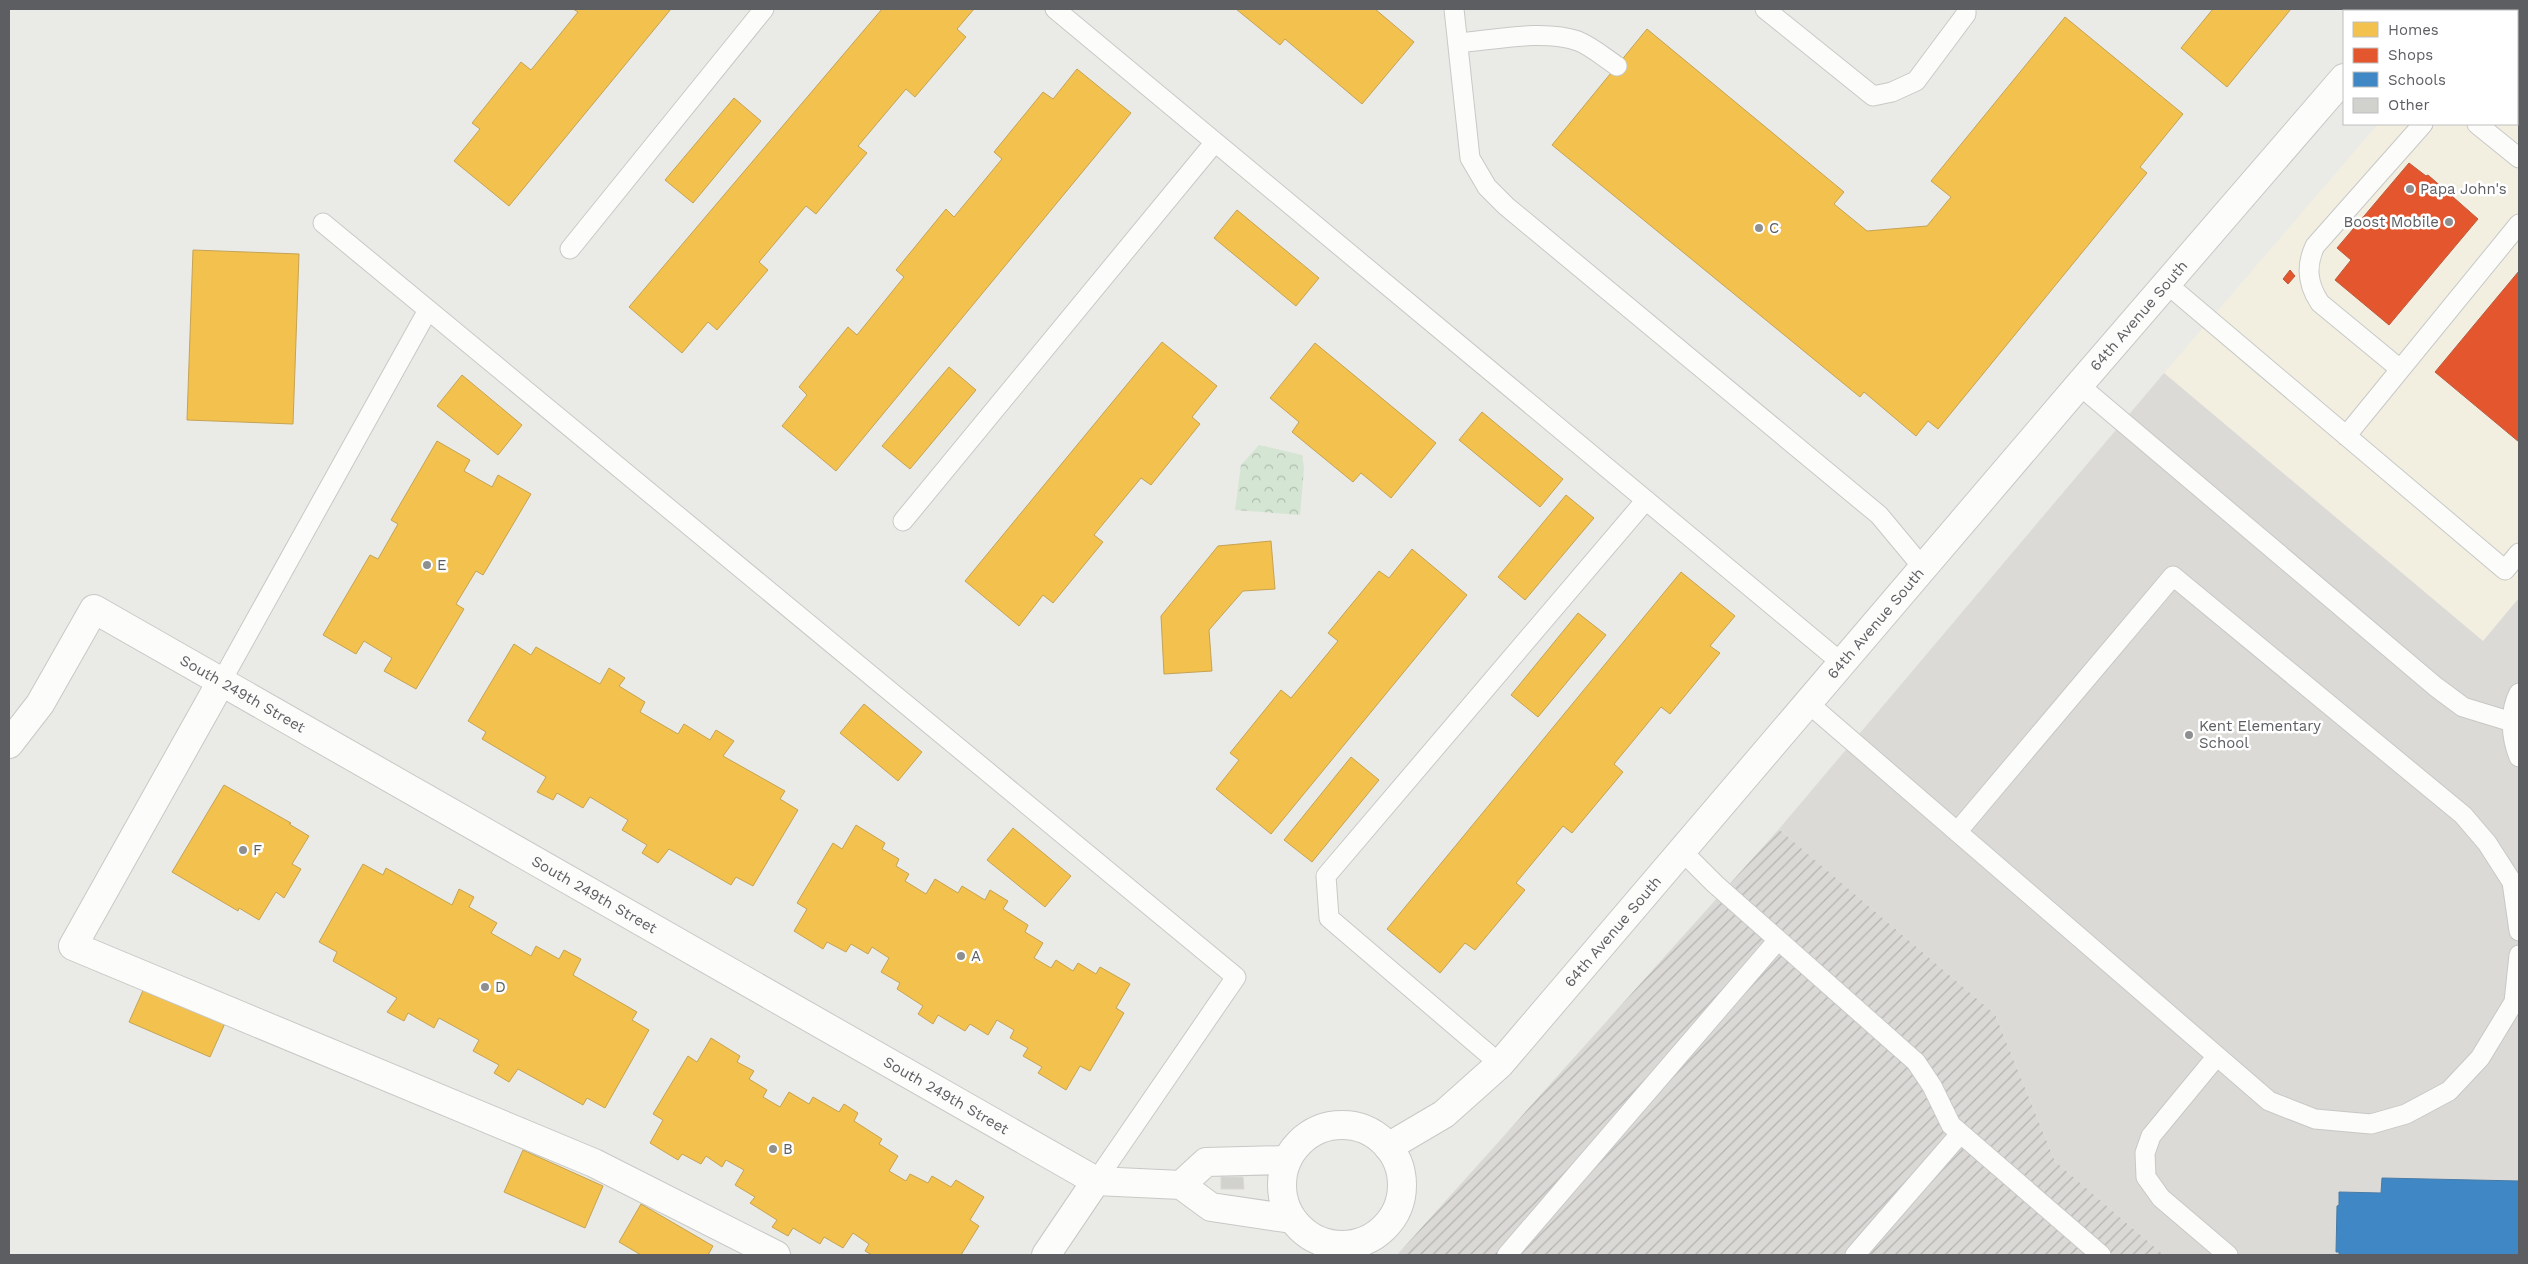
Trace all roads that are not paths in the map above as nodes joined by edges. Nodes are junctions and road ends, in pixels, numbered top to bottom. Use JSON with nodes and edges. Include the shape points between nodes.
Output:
{"nodes":[{"id":1,"x":764,"y":9,"type":"edge"},
{"id":2,"x":1055,"y":9,"type":"edge"},
{"id":3,"x":1454,"y":9,"type":"edge"},
{"id":4,"x":1765,"y":9,"type":"edge"},
{"id":5,"x":1966,"y":9,"type":"edge"},
{"id":6,"x":1458,"y":43,"type":"junction"},
{"id":7,"x":1617,"y":66,"type":"dead end"},
{"id":8,"x":2343,"y":79,"type":"edge"},
{"id":9,"x":2422,"y":125,"type":"edge"},
{"id":10,"x":2479,"y":125,"type":"edge"},
{"id":11,"x":1215,"y":142,"type":"junction"},
{"id":12,"x":2519,"y":158,"type":"edge"},
{"id":13,"x":323,"y":223,"type":"dead end"},
{"id":14,"x":2519,"y":224,"type":"edge"},
{"id":15,"x":570,"y":249,"type":"dead end"},
{"id":16,"x":2166,"y":284,"type":"junction"},
{"id":17,"x":428,"y":310,"type":"junction"},
{"id":18,"x":2400,"y":369,"type":"junction"},
{"id":19,"x":2078,"y":385,"type":"junction"},
{"id":20,"x":2346,"y":436,"type":"junction"},
{"id":21,"x":1646,"y":500,"type":"junction"},
{"id":22,"x":903,"y":520,"type":"dead end"},
{"id":23,"x":2519,"y":553,"type":"edge"},
{"id":24,"x":1924,"y":569,"type":"junction"},
{"id":25,"x":1843,"y":664,"type":"junction"},
{"id":26,"x":221,"y":682,"type":"junction"},
{"id":27,"x":2519,"y":693,"type":"edge"},
{"id":28,"x":1808,"y":703,"type":"junction"},
{"id":29,"x":2512,"y":722,"type":"junction"},
{"id":30,"x":9,"y":744,"type":"edge"},
{"id":31,"x":2519,"y":757,"type":"edge"},
{"id":32,"x":1957,"y":832,"type":"junction"},
{"id":33,"x":1682,"y":851,"type":"junction"},
{"id":34,"x":2519,"y":931,"type":"edge"},
{"id":35,"x":1778,"y":940,"type":"junction"},
{"id":36,"x":2519,"y":956,"type":"edge"},
{"id":37,"x":2217,"y":1056,"type":"junction"},
{"id":38,"x":1500,"y":1064,"type":"junction"},
{"id":39,"x":1960,"y":1134,"type":"junction"},
{"id":40,"x":1388,"y":1147,"type":"junction"},
{"id":41,"x":1287,"y":1160,"type":"junction"},
{"id":42,"x":1096,"y":1180,"type":"junction"},
{"id":43,"x":1181,"y":1185,"type":"junction"},
{"id":44,"x":1292,"y":1219,"type":"junction"},
{"id":45,"x":776,"y":1255,"type":"edge"},
{"id":46,"x":1046,"y":1255,"type":"edge"},
{"id":47,"x":1507,"y":1255,"type":"edge"},
{"id":48,"x":1855,"y":1255,"type":"edge"},
{"id":49,"x":2102,"y":1255,"type":"edge"},
{"id":50,"x":2228,"y":1255,"type":"edge"}],
"edges":[{"from":1,"to":15,"type":"lane"},
{"from":2,"to":11,"type":"lane"},
{"from":3,"to":6,"type":"lane"},
{"from":4,"to":5,"type":"lane","via":[[1873,96],[1916,81],[1966,14]]},
{"from":6,"to":7,"type":"lane","via":[[1532,36],[1560,38],[1578,41]]},
{"from":6,"to":24,"type":"lane","via":[[1470,158],[1487,187],[1879,515]]},
{"from":8,"to":16,"type":"street","name":"64th Avenue South"},
{"from":9,"to":18,"type":"lane","via":[[2315,246],[2309,258],[2311,290],[2320,304]]},
{"from":10,"to":12,"type":"lane"},
{"from":11,"to":21,"type":"lane"},
{"from":11,"to":22,"type":"lane"},
{"from":13,"to":17,"type":"lane"},
{"from":14,"to":18,"type":"lane"},
{"from":16,"to":19,"type":"street","name":"64th Avenue South"},
{"from":16,"to":20,"type":"lane"},
{"from":17,"to":26,"type":"lane"},
{"from":17,"to":42,"type":"lane","via":[[1236,978]]},
{"from":18,"to":20,"type":"lane"},
{"from":19,"to":24,"type":"street","name":"64th Avenue South"},
{"from":19,"to":29,"type":"lane","via":[[2436,687],[2463,707]]},
{"from":20,"to":23,"type":"lane","via":[[2506,570]]},
{"from":21,"to":25,"type":"lane"},
{"from":21,"to":38,"type":"lane","via":[[1326,876],[1329,918]]},
{"from":24,"to":25,"type":"street","name":"64th Avenue South"},
{"from":25,"to":28,"type":"street","name":"64th Avenue South"},
{"from":26,"to":30,"type":"street","name":"South 249th Street","via":[[94,609],[40,704]]},
{"from":26,"to":42,"type":"street","name":"South 249th Street"},
{"from":26,"to":45,"type":"street","via":[[73,946],[594,1164]]},
{"from":27,"to":29,"type":"lane"},
{"from":28,"to":32,"type":"lane"},
{"from":28,"to":33,"type":"street","name":"64th Avenue South"},
{"from":29,"to":31,"type":"lane"},
{"from":32,"to":34,"type":"lane","via":[[2173,576],[2463,815],[2487,843],[2512,882]]},
{"from":32,"to":37,"type":"lane"},
{"from":33,"to":35,"type":"lane"},
{"from":33,"to":38,"type":"street","name":"64th Avenue South"},
{"from":35,"to":39,"type":"lane","via":[[1916,1062],[1951,1125]]},
{"from":35,"to":47,"type":"lane"},
{"from":36,"to":37,"type":"lane","via":[[2514,1002],[2480,1058],[2449,1092],[2406,1114],[2371,1124],[2315,1119],[2269,1101]]},
{"from":37,"to":50,"type":"lane","via":[[2151,1136],[2145,1153],[2146,1177],[2161,1198]]},
{"from":38,"to":40,"type":"street","name":"64th Avenue South","via":[[1444,1114]]},
{"from":39,"to":48,"type":"lane"},
{"from":39,"to":49,"type":"lane"},
{"from":40,"to":41,"type":"street","via":[[1373,1134],[1354,1126],[1334,1126],[1314,1131],[1298,1144]]},
{"from":40,"to":44,"type":"street","via":[[1398,1164],[1402,1183],[1400,1202],[1392,1219],[1378,1233],[1362,1242],[1342,1245],[1306,1234]]},
{"from":41,"to":43,"type":"street","via":[[1206,1162]]},
{"from":41,"to":44,"type":"street","via":[[1282,1180],[1284,1200]]},
{"from":42,"to":43,"type":"street"},
{"from":42,"to":46,"type":"street"},
{"from":43,"to":44,"type":"street","via":[[1211,1207]]}]}
